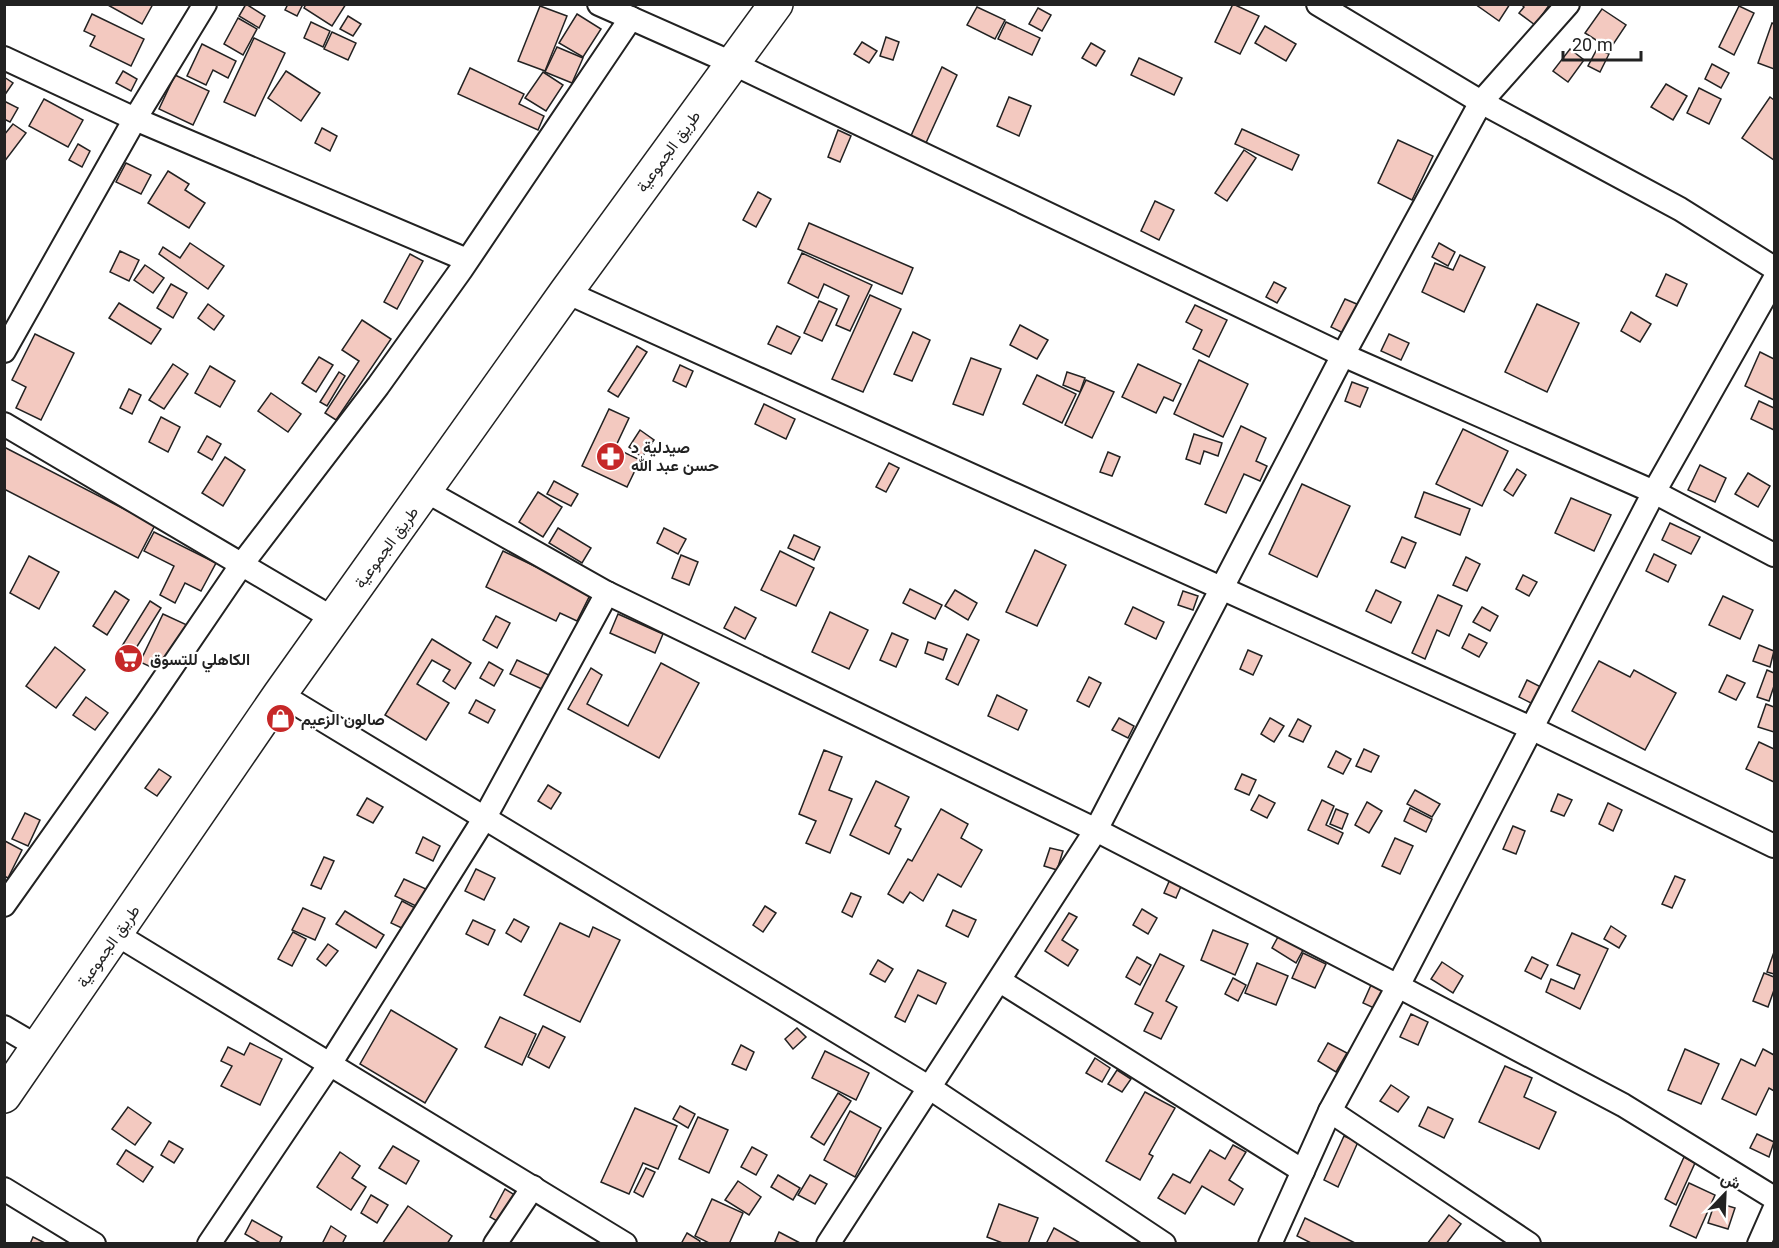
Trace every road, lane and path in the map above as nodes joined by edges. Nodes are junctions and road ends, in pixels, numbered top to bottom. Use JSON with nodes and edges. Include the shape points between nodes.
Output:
{"nodes":[{"id":1,"x":205,"y":4,"type":"edge"},
{"id":2,"x":599,"y":4,"type":"edge"},
{"id":3,"x":776,"y":4,"type":"edge"},
{"id":4,"x":1318,"y":4,"type":"edge"},
{"id":5,"x":1568,"y":4,"type":"edge"},
{"id":6,"x":631,"y":18,"type":"junction"},
{"id":7,"x":4,"y":57,"type":"edge"},
{"id":8,"x":732,"y":63,"type":"junction"},
{"id":9,"x":1481,"y":102,"type":"junction"},
{"id":10,"x":135,"y":119,"type":"junction"},
{"id":11,"x":467,"y":260,"type":"junction"},
{"id":12,"x":1774,"y":268,"type":"edge"},
{"id":13,"x":1774,"y":280,"type":"edge"},
{"id":14,"x":566,"y":292,"type":"junction"},
{"id":15,"x":4,"y":351,"type":"edge"},
{"id":16,"x":1343,"y":355,"type":"junction"},
{"id":17,"x":4,"y":424,"type":"edge"},
{"id":18,"x":426,"y":490,"type":"junction"},
{"id":19,"x":1654,"y":492,"type":"junction"},
{"id":20,"x":1774,"y":555,"type":"edge"},
{"id":21,"x":242,"y":564,"type":"junction"},
{"id":22,"x":1221,"y":588,"type":"junction"},
{"id":23,"x":608,"y":593,"type":"junction"},
{"id":24,"x":334,"y":619,"type":"junction"},
{"id":25,"x":280,"y":694,"type":"junction"},
{"id":26,"x":1531,"y":728,"type":"junction"},
{"id":27,"x":484,"y":819,"type":"junction"},
{"id":28,"x":1096,"y":830,"type":"junction"},
{"id":29,"x":1774,"y":846,"type":"edge"},
{"id":30,"x":4,"y":905,"type":"edge"},
{"id":31,"x":116,"y":934,"type":"junction"},
{"id":32,"x":1000,"y":981,"type":"junction"},
{"id":33,"x":1398,"y":986,"type":"junction"},
{"id":34,"x":4,"y":1027,"type":"edge"},
{"id":35,"x":38,"y":1047,"type":"junction"},
{"id":36,"x":330,"y":1064,"type":"junction"},
{"id":37,"x":930,"y":1088,"type":"junction"},
{"id":38,"x":4,"y":1096,"type":"edge"},
{"id":39,"x":1330,"y":1111,"type":"junction"},
{"id":40,"x":1303,"y":1171,"type":"junction"},
{"id":41,"x":533,"y":1187,"type":"junction"},
{"id":42,"x":4,"y":1189,"type":"edge"},
{"id":43,"x":1774,"y":1198,"type":"edge"},
{"id":44,"x":1774,"y":1210,"type":"edge"},
{"id":45,"x":94,"y":1244,"type":"edge"},
{"id":46,"x":209,"y":1244,"type":"edge"},
{"id":47,"x":495,"y":1244,"type":"edge"},
{"id":48,"x":626,"y":1244,"type":"edge"},
{"id":49,"x":828,"y":1244,"type":"edge"},
{"id":50,"x":1164,"y":1244,"type":"edge"},
{"id":51,"x":1270,"y":1244,"type":"edge"},
{"id":52,"x":1529,"y":1244,"type":"edge"},
{"id":53,"x":1759,"y":1244,"type":"edge"}],
"edges":[{"from":1,"to":10,"type":"street"},
{"from":2,"to":6,"type":"street"},
{"from":3,"to":8,"type":"main road","name":"طريق الجموعية"},
{"from":4,"to":9,"type":"street"},
{"from":5,"to":9,"type":"street"},
{"from":6,"to":8,"type":"street"},
{"from":6,"to":11,"type":"street"},
{"from":7,"to":10,"type":"street"},
{"from":8,"to":14,"type":"main road","name":"طريق الجموعية"},
{"from":8,"to":16,"type":"street"},
{"from":9,"to":12,"type":"street","via":[[1680,209]]},
{"from":9,"to":16,"type":"street"},
{"from":10,"to":11,"type":"street"},
{"from":10,"to":15,"type":"street"},
{"from":11,"to":21,"type":"street","via":[[378,386]]},
{"from":13,"to":19,"type":"street"},
{"from":14,"to":18,"type":"main road","name":"طريق الجموعية"},
{"from":14,"to":22,"type":"street"},
{"from":16,"to":19,"type":"street"},
{"from":16,"to":22,"type":"street"},
{"from":17,"to":21,"type":"street"},
{"from":18,"to":23,"type":"street"},
{"from":18,"to":24,"type":"main road","name":"طريق الجموعية"},
{"from":19,"to":20,"type":"street"},
{"from":19,"to":26,"type":"street"},
{"from":21,"to":24,"type":"street"},
{"from":21,"to":30,"type":"street"},
{"from":22,"to":26,"type":"street"},
{"from":22,"to":28,"type":"street"},
{"from":23,"to":27,"type":"street"},
{"from":23,"to":28,"type":"street"},
{"from":24,"to":25,"type":"main road","name":"طريق الجموعية"},
{"from":25,"to":27,"type":"street"},
{"from":25,"to":31,"type":"main road","name":"طريق الجموعية"},
{"from":26,"to":29,"type":"street"},
{"from":26,"to":33,"type":"street"},
{"from":27,"to":36,"type":"street"},
{"from":27,"to":37,"type":"street"},
{"from":28,"to":32,"type":"street"},
{"from":28,"to":33,"type":"street"},
{"from":31,"to":35,"type":"main road","name":"طريق الجموعية"},
{"from":31,"to":36,"type":"street"},
{"from":32,"to":37,"type":"street"},
{"from":32,"to":40,"type":"street"},
{"from":33,"to":39,"type":"street"},
{"from":33,"to":43,"type":"street","via":[[1623,1105]]},
{"from":34,"to":35,"type":"street"},
{"from":35,"to":38,"type":"main road","name":"طريق الجموعية"},
{"from":36,"to":41,"type":"street"},
{"from":36,"to":46,"type":"street"},
{"from":37,"to":49,"type":"street"},
{"from":37,"to":50,"type":"street"},
{"from":39,"to":40,"type":"street"},
{"from":39,"to":52,"type":"street"},
{"from":40,"to":51,"type":"street"},
{"from":41,"to":47,"type":"street"},
{"from":41,"to":48,"type":"street"},
{"from":42,"to":45,"type":"street"},
{"from":44,"to":53,"type":"street"}]}
